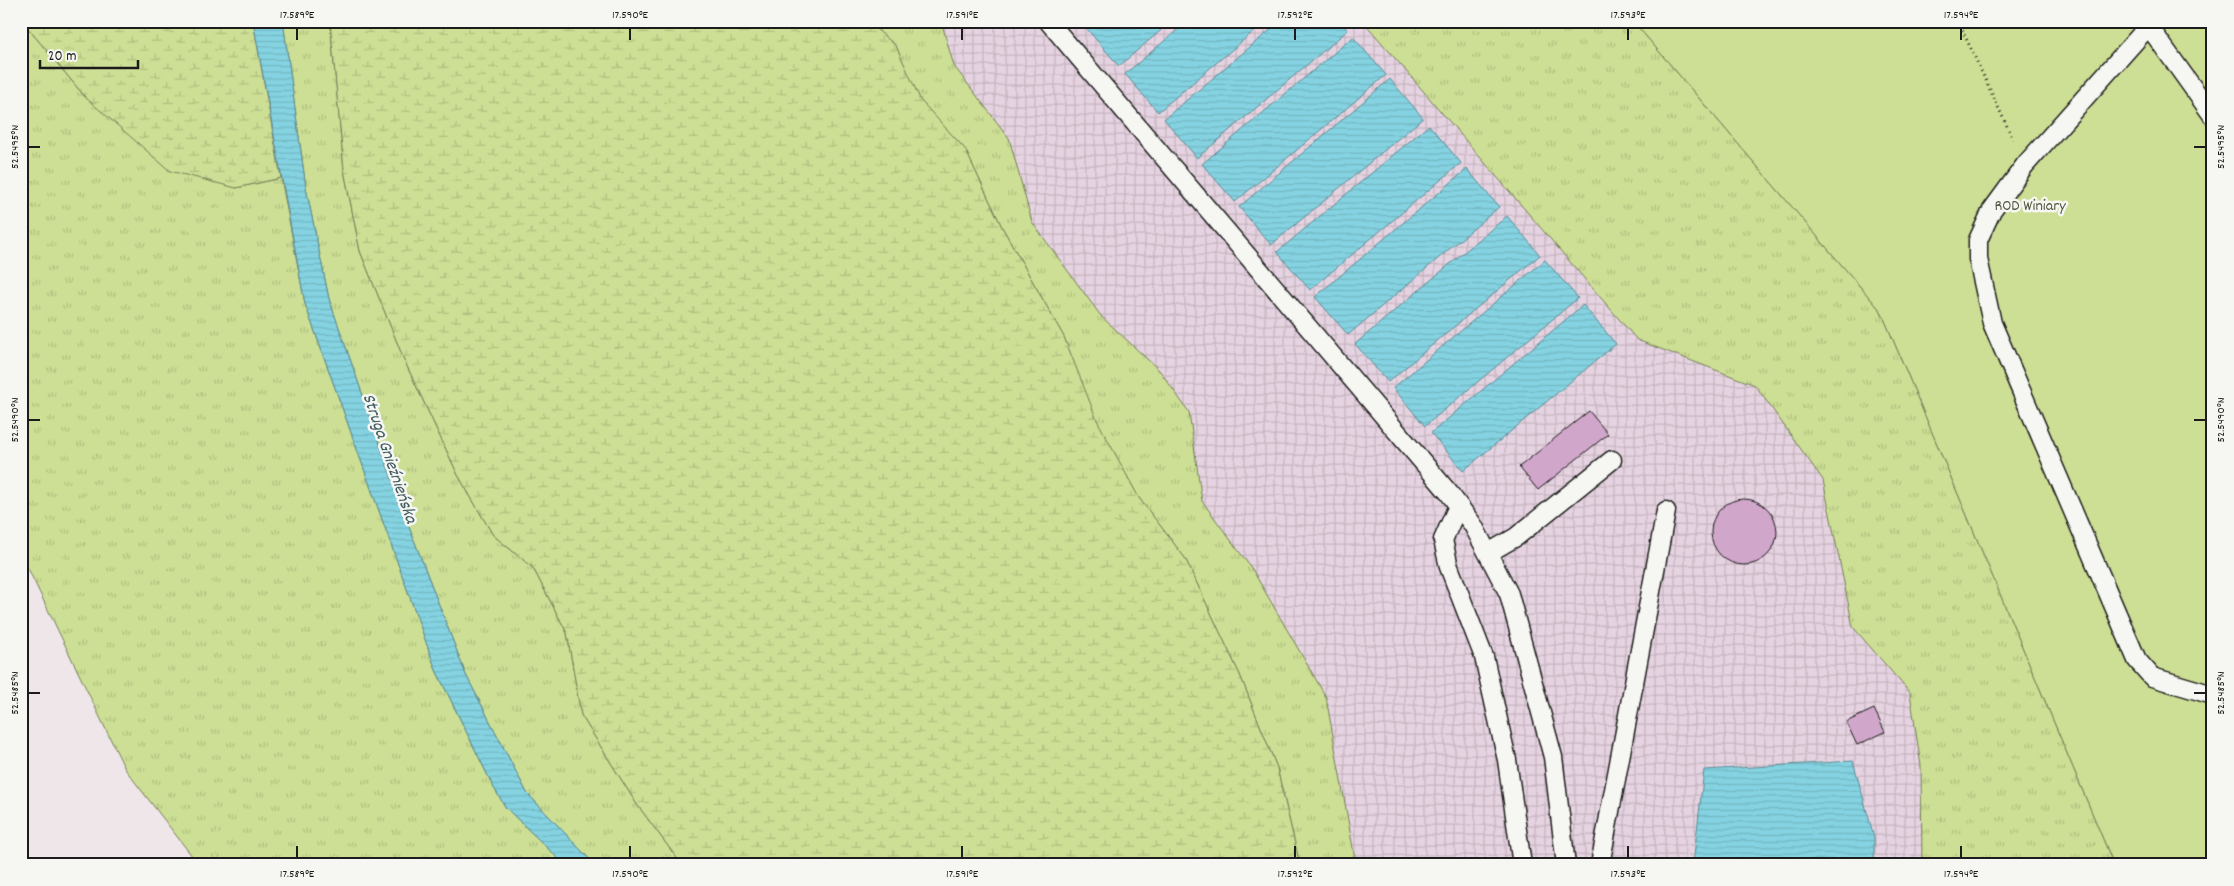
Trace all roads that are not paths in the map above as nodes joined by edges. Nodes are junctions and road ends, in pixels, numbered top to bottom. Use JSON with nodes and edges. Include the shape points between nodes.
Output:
{"nodes":[{"id":1,"x":1048,"y":21,"type":"edge"},
{"id":2,"x":2149,"y":23,"type":"edge"},
{"id":3,"x":2213,"y":116,"type":"edge"},
{"id":4,"x":1612,"y":460,"type":"dead end"},
{"id":5,"x":1458,"y":506,"type":"junction"},
{"id":6,"x":1666,"y":511,"type":"dead end"},
{"id":7,"x":1488,"y":553,"type":"junction"},
{"id":8,"x":2213,"y":695,"type":"edge"},
{"id":9,"x":1522,"y":865,"type":"edge"},
{"id":10,"x":1566,"y":865,"type":"edge"},
{"id":11,"x":1600,"y":865,"type":"edge"}],
"edges":[{"from":1,"to":5,"type":"lane"},
{"from":2,"to":3,"type":"lane"},
{"from":2,"to":8,"type":"lane","via":[[2025,165],[1992,210],[1978,240],[1978,258],[1992,324],[2137,660],[2152,677]]},
{"from":4,"to":7,"type":"lane","via":[[1516,537]]},
{"from":5,"to":7,"type":"lane","via":[[1474,525]]},
{"from":5,"to":9,"type":"lane","via":[[1443,540],[1484,658],[1507,760]]},
{"from":6,"to":11,"type":"lane"},
{"from":7,"to":10,"type":"lane","via":[[1509,594],[1553,757]]}]}
